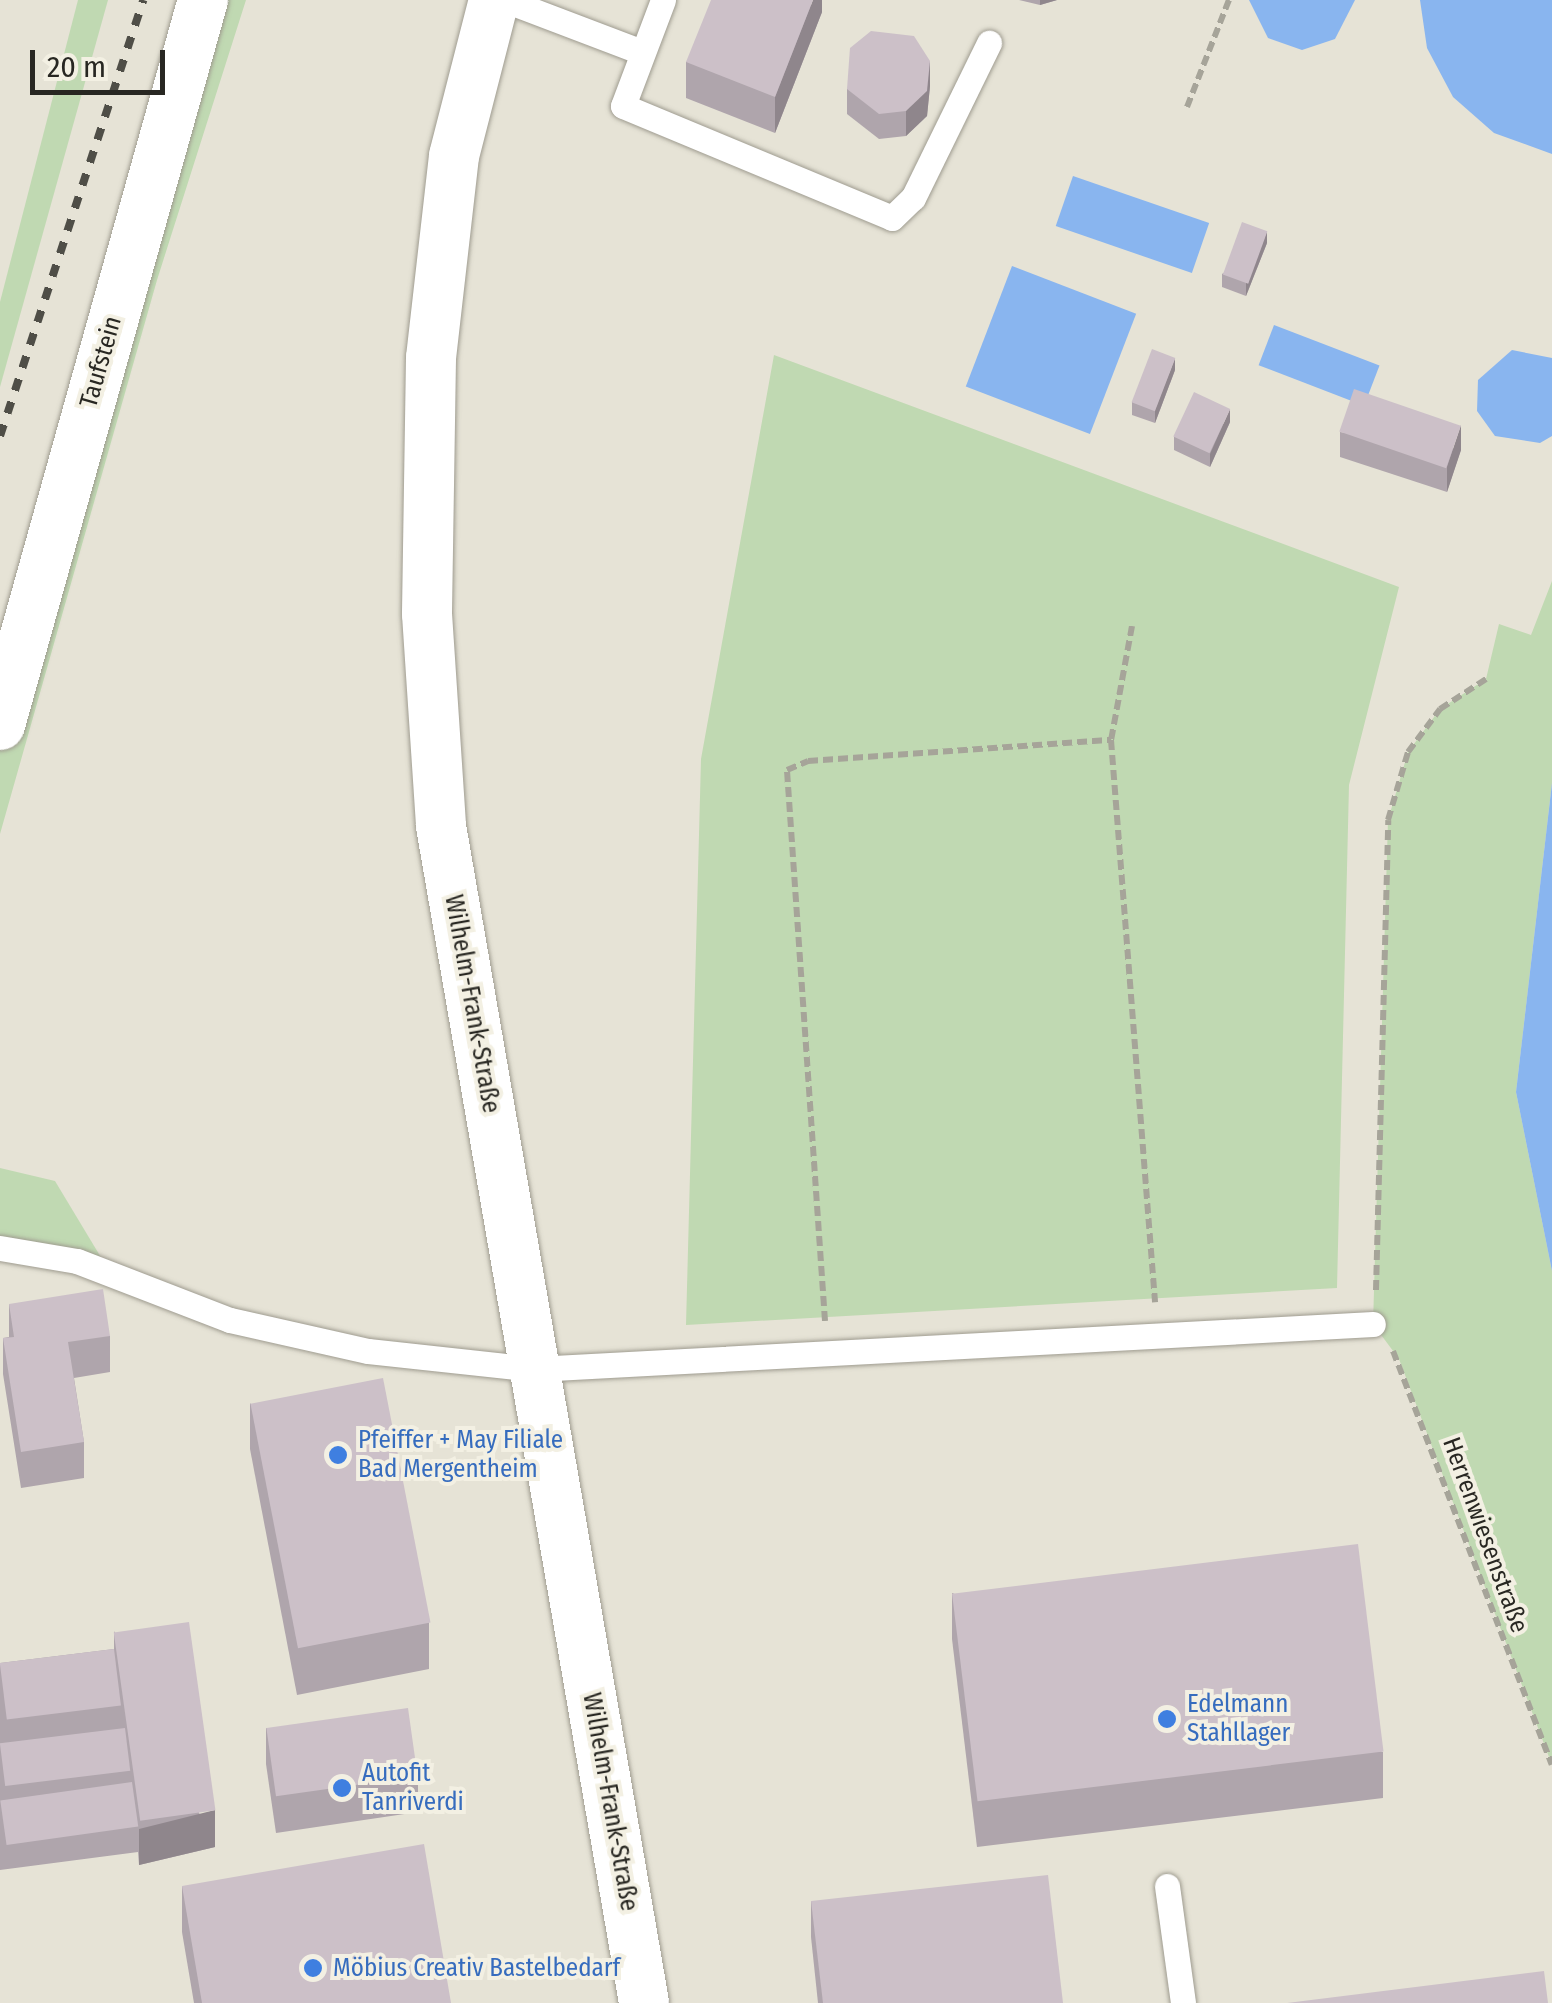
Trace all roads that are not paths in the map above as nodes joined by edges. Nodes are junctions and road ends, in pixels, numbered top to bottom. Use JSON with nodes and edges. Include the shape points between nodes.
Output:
{"nodes":[{"id":1,"x":204,"y":0,"type":"edge"},
{"id":2,"x":494,"y":0,"type":"edge"},
{"id":3,"x":505,"y":0,"type":"edge"},
{"id":4,"x":664,"y":0,"type":"edge"},
{"id":5,"x":989,"y":43,"type":"dead end"},
{"id":6,"x":642,"y":52,"type":"junction"},
{"id":7,"x":0,"y":725,"type":"edge"},
{"id":8,"x":0,"y":1248,"type":"edge"},
{"id":9,"x":1373,"y":1324,"type":"road end"},
{"id":10,"x":534,"y":1369,"type":"junction"},
{"id":11,"x":1167,"y":1886,"type":"dead end"},
{"id":12,"x":644,"y":2003,"type":"edge"},
{"id":13,"x":1183,"y":2003,"type":"edge"}],
"edges":[{"from":1,"to":7,"type":"street","name":"Taufstein"},
{"from":2,"to":10,"type":"street","name":"Wilhelm-Frank-Straße","via":[[454,156],[431,358],[426,614],[441,826]]},
{"from":3,"to":6,"type":"lane"},
{"from":4,"to":6,"type":"lane"},
{"from":5,"to":6,"type":"lane","via":[[913,198],[892,218],[623,106]]},
{"from":8,"to":10,"type":"lane","via":[[77,1261],[230,1320],[368,1351]]},
{"from":9,"to":10,"type":"lane"},
{"from":10,"to":12,"type":"street","name":"Wilhelm-Frank-Straße"},
{"from":11,"to":13,"type":"lane"}]}
